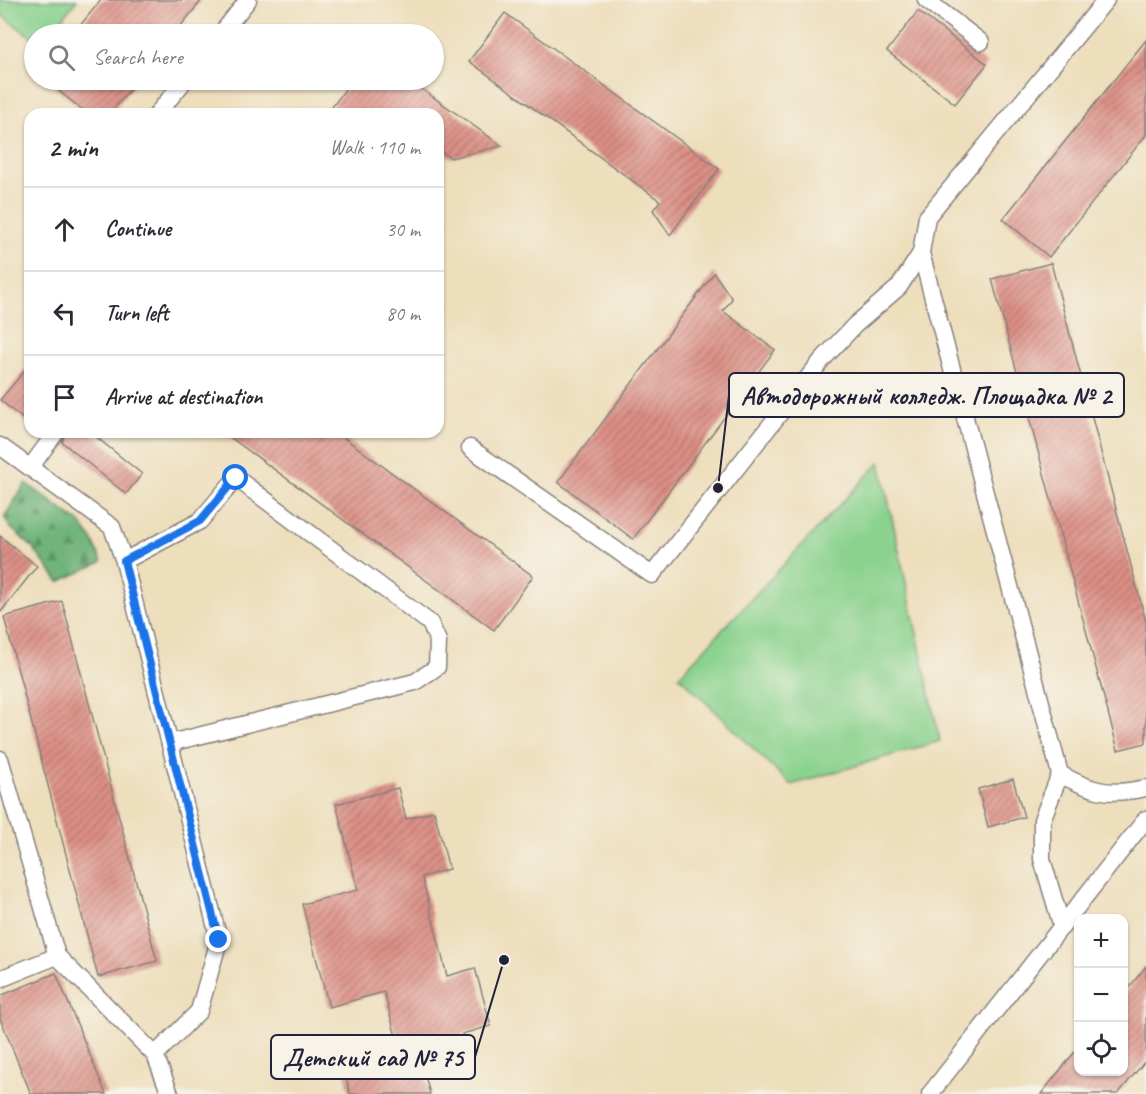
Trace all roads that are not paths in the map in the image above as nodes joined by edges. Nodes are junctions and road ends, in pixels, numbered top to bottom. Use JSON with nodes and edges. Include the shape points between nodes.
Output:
{"nodes":[{"id":1,"x":248,"y":0,"type":"edge"},
{"id":2,"x":926,"y":0,"type":"edge"},
{"id":3,"x":1106,"y":0,"type":"edge"},
{"id":4,"x":229,"y":24,"type":"edge"},
{"id":5,"x":981,"y":42,"type":"dead end"},
{"id":6,"x":177,"y":90,"type":"edge"},
{"id":7,"x":163,"y":108,"type":"edge"},
{"id":8,"x":921,"y":254,"type":"junction"},
{"id":9,"x":52,"y":438,"type":"edge"},
{"id":10,"x":0,"y":446,"type":"edge"},
{"id":11,"x":470,"y":447,"type":"dead end"},
{"id":12,"x":30,"y":468,"type":"junction"},
{"id":13,"x":124,"y":561,"type":"junction"},
{"id":14,"x":170,"y":743,"type":"junction"},
{"id":15,"x":0,"y":759,"type":"edge"},
{"id":16,"x":1060,"y":774,"type":"junction"},
{"id":17,"x":1146,"y":788,"type":"edge"},
{"id":18,"x":1146,"y":819,"type":"edge"},
{"id":19,"x":1062,"y":927,"type":"junction"},
{"id":20,"x":57,"y":956,"type":"junction"},
{"id":21,"x":0,"y":979,"type":"edge"},
{"id":22,"x":155,"y":1055,"type":"junction"},
{"id":23,"x":170,"y":1094,"type":"edge"},
{"id":24,"x":930,"y":1094,"type":"edge"}],
"edges":[{"from":1,"to":4,"type":"lane"},
{"from":2,"to":5,"type":"lane"},
{"from":3,"to":8,"type":"lane","via":[[927,217]]},
{"from":6,"to":7,"type":"lane"},
{"from":8,"to":11,"type":"lane","via":[[899,287],[822,360],[652,575]]},
{"from":8,"to":16,"type":"lane"},
{"from":9,"to":12,"type":"lane"},
{"from":10,"to":12,"type":"lane"},
{"from":12,"to":13,"type":"lane","via":[[112,526]]},
{"from":13,"to":14,"type":"lane"},
{"from":13,"to":14,"type":"lane","via":[[200,521],[236,478],[430,623],[438,641],[437,667],[415,682]]},
{"from":14,"to":22,"type":"lane","via":[[219,940],[199,1011]]},
{"from":15,"to":20,"type":"lane"},
{"from":16,"to":17,"type":"lane","via":[[1086,789],[1123,793]]},
{"from":16,"to":19,"type":"lane","via":[[1042,820],[1042,859]]},
{"from":18,"to":19,"type":"lane"},
{"from":19,"to":24,"type":"lane"},
{"from":20,"to":21,"type":"lane"},
{"from":20,"to":22,"type":"lane"},
{"from":22,"to":23,"type":"lane"}]}
